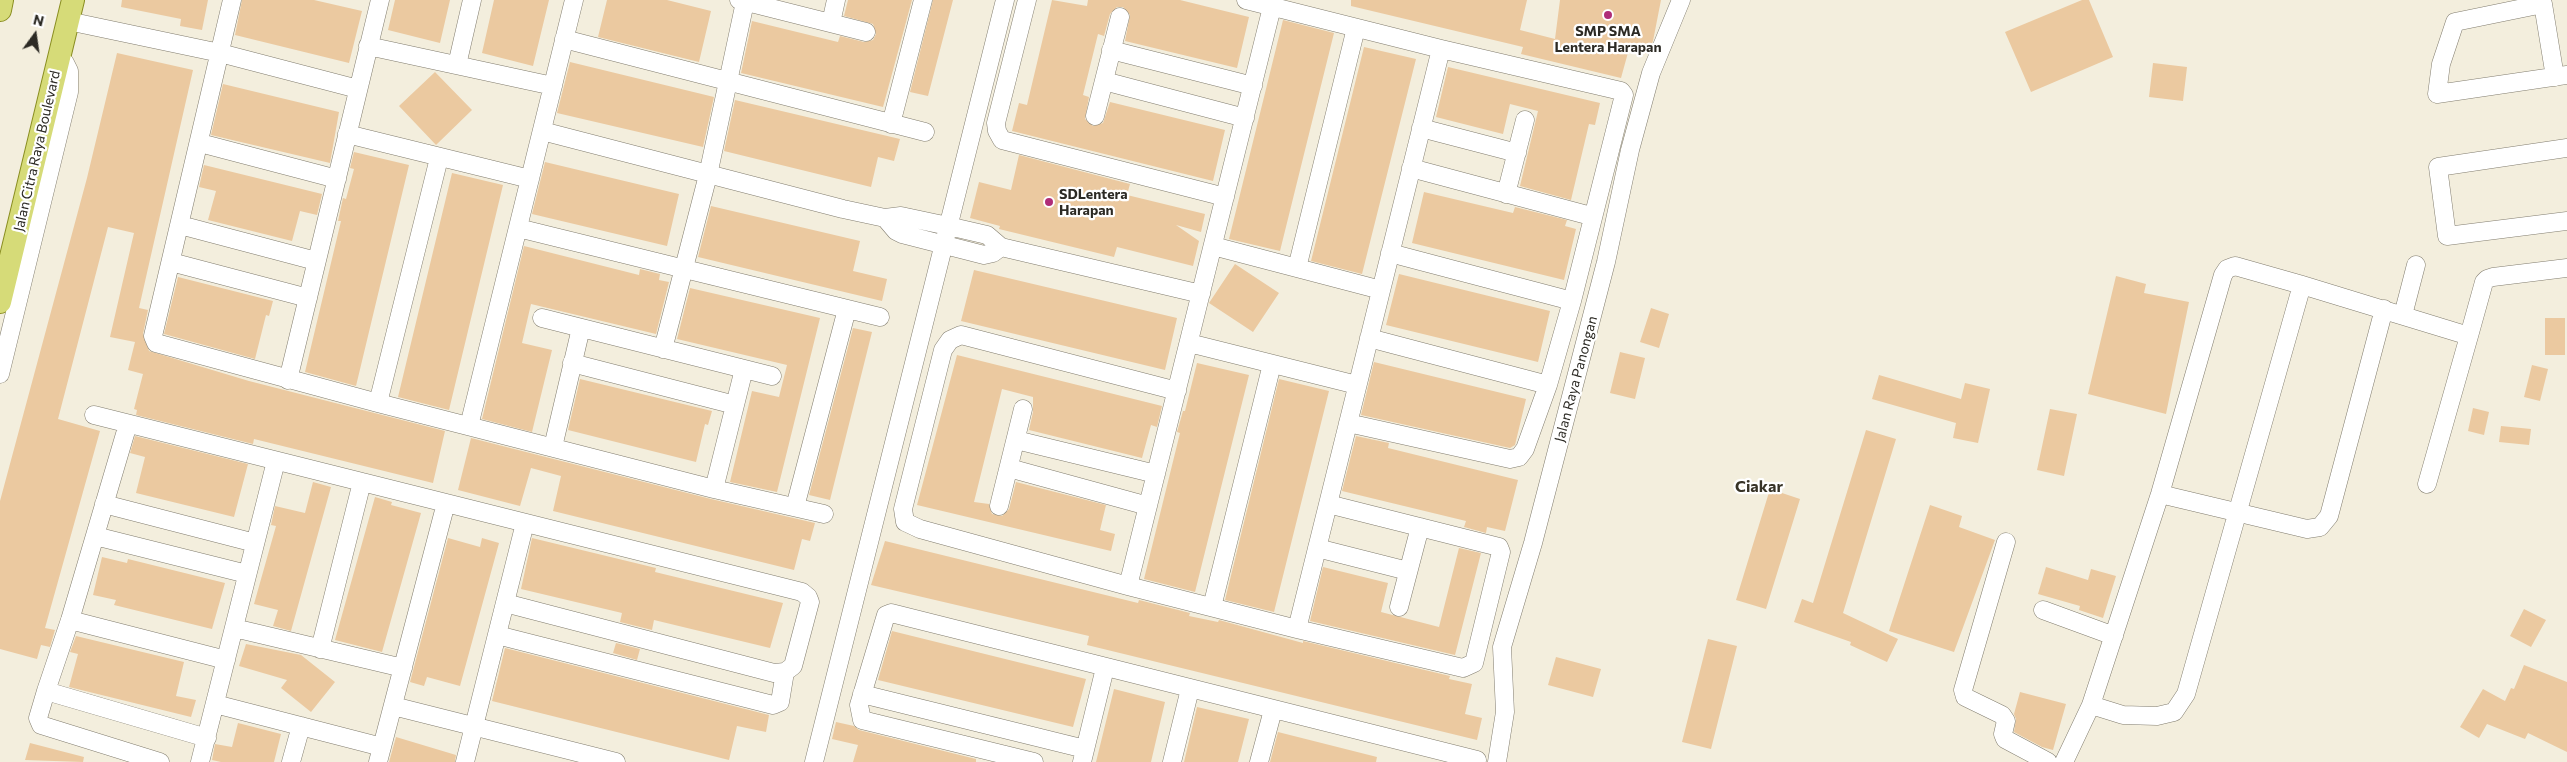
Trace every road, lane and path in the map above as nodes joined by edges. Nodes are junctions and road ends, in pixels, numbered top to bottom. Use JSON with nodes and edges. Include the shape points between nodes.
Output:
{"nodes":[{"id":1,"x":2,"y":0,"type":"edge"},
{"id":2,"x":232,"y":0,"type":"edge"},
{"id":3,"x":380,"y":0,"type":"edge"},
{"id":4,"x":472,"y":0,"type":"edge"},
{"id":5,"x":574,"y":0,"type":"edge"},
{"id":6,"x":836,"y":0,"type":"edge"},
{"id":7,"x":923,"y":0,"type":"edge"},
{"id":8,"x":1005,"y":0,"type":"edge"},
{"id":9,"x":1027,"y":0,"type":"edge"},
{"id":10,"x":1246,"y":0,"type":"edge"},
{"id":11,"x":1681,"y":0,"type":"edge"},
{"id":12,"x":742,"y":1,"type":"edge"},
{"id":13,"x":72,"y":5,"type":"edge"},
{"id":14,"x":1272,"y":7,"type":"junction"},
{"id":15,"x":0,"y":10,"type":"edge"},
{"id":16,"x":1120,"y":17,"type":"dead end"},
{"id":17,"x":831,"y":23,"type":"junction"},
{"id":18,"x":1356,"y":28,"type":"junction"},
{"id":19,"x":866,"y":32,"type":"dead end"},
{"id":20,"x":564,"y":39,"type":"junction"},
{"id":21,"x":368,"y":46,"type":"junction"},
{"id":22,"x":1441,"y":49,"type":"junction"},
{"id":23,"x":1111,"y":50,"type":"junction"},
{"id":24,"x":220,"y":53,"type":"junction"},
{"id":25,"x":457,"y":65,"type":"junction"},
{"id":26,"x":2561,"y":76,"type":"edge"},
{"id":27,"x":1104,"y":81,"type":"junction"},
{"id":28,"x":727,"y":82,"type":"junction"},
{"id":29,"x":552,"y":86,"type":"junction"},
{"id":30,"x":1253,"y":86,"type":"junction"},
{"id":31,"x":358,"y":89,"type":"junction"},
{"id":32,"x":1095,"y":116,"type":"dead end"},
{"id":33,"x":1245,"y":118,"type":"junction"},
{"id":34,"x":1525,"y":120,"type":"dead end"},
{"id":35,"x":891,"y":124,"type":"junction"},
{"id":36,"x":1421,"y":128,"type":"junction"},
{"id":37,"x":542,"y":131,"type":"junction"},
{"id":38,"x":925,"y":132,"type":"dead end"},
{"id":39,"x":348,"y":134,"type":"junction"},
{"id":40,"x":200,"y":143,"type":"junction"},
{"id":41,"x":2567,"y":148,"type":"edge"},
{"id":42,"x":1517,"y":153,"type":"junction"},
{"id":43,"x":439,"y":158,"type":"junction"},
{"id":44,"x":1411,"y":168,"type":"junction"},
{"id":45,"x":708,"y":176,"type":"junction"},
{"id":46,"x":337,"y":179,"type":"junction"},
{"id":47,"x":530,"y":179,"type":"junction"},
{"id":48,"x":1506,"y":194,"type":"junction"},
{"id":49,"x":1225,"y":197,"type":"junction"},
{"id":50,"x":1592,"y":216,"type":"junction"},
{"id":51,"x":884,"y":218,"type":"junction"},
{"id":52,"x":2567,"y":221,"type":"edge"},
{"id":53,"x":180,"y":225,"type":"junction"},
{"id":54,"x":948,"y":226,"type":"junction"},
{"id":55,"x":518,"y":228,"type":"junction"},
{"id":56,"x":944,"y":243,"type":"junction"},
{"id":57,"x":1213,"y":246,"type":"junction"},
{"id":58,"x":1002,"y":247,"type":"junction"},
{"id":59,"x":1390,"y":254,"type":"junction"},
{"id":60,"x":171,"y":262,"type":"junction"},
{"id":61,"x":316,"y":262,"type":"junction"},
{"id":62,"x":2416,"y":265,"type":"dead end"},
{"id":63,"x":1297,"y":268,"type":"junction"},
{"id":64,"x":2567,"y":268,"type":"edge"},
{"id":65,"x":682,"y":269,"type":"junction"},
{"id":66,"x":16,"y":274,"type":"junction"},
{"id":67,"x":2302,"y":284,"type":"junction"},
{"id":68,"x":1381,"y":290,"type":"junction"},
{"id":69,"x":1201,"y":294,"type":"junction"},
{"id":70,"x":308,"y":298,"type":"junction"},
{"id":71,"x":1572,"y":301,"type":"junction"},
{"id":72,"x":0,"y":302,"type":"edge"},
{"id":73,"x":847,"y":309,"type":"junction"},
{"id":74,"x":2384,"y":309,"type":"junction"},
{"id":75,"x":2403,"y":315,"type":"junction"},
{"id":76,"x":542,"y":318,"type":"dead end"},
{"id":77,"x":880,"y":318,"type":"dead end"},
{"id":78,"x":581,"y":328,"type":"junction"},
{"id":79,"x":2469,"y":336,"type":"junction"},
{"id":80,"x":1369,"y":338,"type":"junction"},
{"id":81,"x":1189,"y":343,"type":"junction"},
{"id":82,"x":663,"y":349,"type":"junction"},
{"id":83,"x":572,"y":363,"type":"junction"},
{"id":84,"x":1272,"y":364,"type":"junction"},
{"id":85,"x":744,"y":369,"type":"junction"},
{"id":86,"x":0,"y":374,"type":"edge"},
{"id":87,"x":772,"y":376,"type":"dead end"},
{"id":88,"x":288,"y":380,"type":"junction"},
{"id":89,"x":1357,"y":385,"type":"junction"},
{"id":90,"x":1548,"y":385,"type":"junction"},
{"id":91,"x":1177,"y":391,"type":"junction"},
{"id":92,"x":378,"y":403,"type":"junction"},
{"id":93,"x":735,"y":404,"type":"junction"},
{"id":94,"x":1023,"y":409,"type":"dead end"},
{"id":95,"x":94,"y":415,"type":"dead end"},
{"id":96,"x":1348,"y":423,"type":"junction"},
{"id":97,"x":128,"y":424,"type":"junction"},
{"id":98,"x":469,"y":426,"type":"junction"},
{"id":99,"x":1016,"y":440,"type":"junction"},
{"id":100,"x":552,"y":447,"type":"junction"},
{"id":101,"x":276,"y":461,"type":"junction"},
{"id":102,"x":1009,"y":468,"type":"junction"},
{"id":103,"x":1156,"y":474,"type":"junction"},
{"id":104,"x":362,"y":482,"type":"junction"},
{"id":105,"x":2427,"y":484,"type":"dead end"},
{"id":106,"x":714,"y":489,"type":"junction"},
{"id":107,"x":2160,"y":494,"type":"junction"},
{"id":108,"x":446,"y":503,"type":"junction"},
{"id":109,"x":104,"y":504,"type":"junction"},
{"id":110,"x":1328,"y":504,"type":"junction"},
{"id":111,"x":999,"y":506,"type":"dead end"},
{"id":112,"x":1148,"y":506,"type":"junction"},
{"id":113,"x":795,"y":507,"type":"junction"},
{"id":114,"x":2238,"y":513,"type":"junction"},
{"id":115,"x":824,"y":514,"type":"dead end"},
{"id":116,"x":525,"y":523,"type":"junction"},
{"id":117,"x":1420,"y":527,"type":"junction"},
{"id":118,"x":95,"y":536,"type":"junction"},
{"id":119,"x":2006,"y":542,"type":"dead end"},
{"id":120,"x":255,"y":543,"type":"junction"},
{"id":121,"x":1317,"y":548,"type":"junction"},
{"id":122,"x":1408,"y":571,"type":"junction"},
{"id":123,"x":247,"y":574,"type":"junction"},
{"id":124,"x":1128,"y":586,"type":"junction"},
{"id":125,"x":505,"y":603,"type":"junction"},
{"id":126,"x":1212,"y":607,"type":"junction"},
{"id":127,"x":1399,"y":607,"type":"dead end"},
{"id":128,"x":2043,"y":610,"type":"dead end"},
{"id":129,"x":70,"y":620,"type":"junction"},
{"id":130,"x":234,"y":628,"type":"junction"},
{"id":131,"x":1297,"y":629,"type":"junction"},
{"id":132,"x":498,"y":635,"type":"junction"},
{"id":133,"x":2114,"y":636,"type":"junction"},
{"id":134,"x":320,"y":649,"type":"junction"},
{"id":135,"x":226,"y":660,"type":"junction"},
{"id":136,"x":403,"y":668,"type":"junction"},
{"id":137,"x":1104,"y":668,"type":"junction"},
{"id":138,"x":785,"y":672,"type":"junction"},
{"id":139,"x":1190,"y":689,"type":"junction"},
{"id":140,"x":46,"y":691,"type":"junction"},
{"id":141,"x":862,"y":694,"type":"junction"},
{"id":142,"x":215,"y":704,"type":"junction"},
{"id":143,"x":2092,"y":705,"type":"junction"},
{"id":144,"x":393,"y":706,"type":"junction"},
{"id":145,"x":1273,"y":710,"type":"junction"},
{"id":146,"x":301,"y":726,"type":"junction"},
{"id":147,"x":475,"y":726,"type":"junction"},
{"id":148,"x":207,"y":738,"type":"junction"},
{"id":149,"x":380,"y":754,"type":"edge"},
{"id":150,"x":1083,"y":756,"type":"edge"},
{"id":151,"x":1477,"y":760,"type":"dead end"},
{"id":152,"x":160,"y":762,"type":"edge"},
{"id":153,"x":200,"y":762,"type":"edge"},
{"id":154,"x":291,"y":762,"type":"edge"},
{"id":155,"x":465,"y":762,"type":"edge"},
{"id":156,"x":616,"y":762,"type":"edge"},
{"id":157,"x":814,"y":762,"type":"edge"},
{"id":158,"x":1034,"y":762,"type":"edge"},
{"id":159,"x":1172,"y":762,"type":"edge"},
{"id":160,"x":1259,"y":762,"type":"edge"},
{"id":161,"x":1497,"y":762,"type":"edge"},
{"id":162,"x":2048,"y":762,"type":"edge"},
{"id":163,"x":2064,"y":762,"type":"edge"}],
"edges":[{"from":1,"to":15,"type":"main road"},
{"from":2,"to":24,"type":"street"},
{"from":3,"to":21,"type":"street"},
{"from":4,"to":25,"type":"street"},
{"from":5,"to":20,"type":"street"},
{"from":6,"to":17,"type":"street"},
{"from":7,"to":35,"type":"street"},
{"from":8,"to":54,"type":"street"},
{"from":9,"to":49,"type":"street","via":[[996,123],[1002,140]]},
{"from":10,"to":14,"type":"street"},
{"from":11,"to":161,"type":"street","name":"Jalan Raya Panongan","via":[[1651,73],[1534,543],[1502,647],[1505,712]]},
{"from":12,"to":17,"type":"street"},
{"from":12,"to":28,"type":"street"},
{"from":13,"to":24,"type":"street"},
{"from":13,"to":66,"type":"main road","name":"Jalan Citra Raya Boulevard"},
{"from":14,"to":18,"type":"street"},
{"from":14,"to":30,"type":"street"},
{"from":16,"to":23,"type":"street"},
{"from":17,"to":19,"type":"street"},
{"from":18,"to":22,"type":"street"},
{"from":18,"to":63,"type":"street"},
{"from":20,"to":28,"type":"street"},
{"from":20,"to":29,"type":"street"},
{"from":21,"to":25,"type":"street"},
{"from":21,"to":31,"type":"street"},
{"from":22,"to":36,"type":"street"},
{"from":22,"to":50,"type":"street","via":[[1623,92]]},
{"from":23,"to":27,"type":"street"},
{"from":23,"to":30,"type":"street"},
{"from":24,"to":31,"type":"street"},
{"from":24,"to":40,"type":"street"},
{"from":25,"to":29,"type":"street"},
{"from":26,"to":26,"type":"street","via":[[2486,87],[2437,94],[2441,64],[2455,22],[2543,4]]},
{"from":27,"to":32,"type":"street"},
{"from":27,"to":33,"type":"street"},
{"from":28,"to":35,"type":"street"},
{"from":28,"to":45,"type":"street"},
{"from":29,"to":37,"type":"street"},
{"from":30,"to":33,"type":"street"},
{"from":31,"to":39,"type":"street"},
{"from":33,"to":49,"type":"street"},
{"from":34,"to":42,"type":"street"},
{"from":35,"to":38,"type":"street"},
{"from":36,"to":42,"type":"street"},
{"from":36,"to":44,"type":"street"},
{"from":37,"to":45,"type":"street"},
{"from":37,"to":47,"type":"street"},
{"from":39,"to":43,"type":"street"},
{"from":39,"to":46,"type":"street"},
{"from":40,"to":46,"type":"street"},
{"from":40,"to":53,"type":"street"},
{"from":41,"to":52,"type":"street","via":[[2438,166],[2447,236]]},
{"from":42,"to":48,"type":"street"},
{"from":43,"to":47,"type":"street"},
{"from":43,"to":92,"type":"street"},
{"from":44,"to":48,"type":"street"},
{"from":44,"to":59,"type":"street"},
{"from":45,"to":51,"type":"street"},
{"from":45,"to":65,"type":"street"},
{"from":46,"to":61,"type":"street"},
{"from":47,"to":55,"type":"street"},
{"from":48,"to":50,"type":"street"},
{"from":49,"to":57,"type":"street"},
{"from":50,"to":71,"type":"street"},
{"from":51,"to":54,"type":"street","via":[[901,216]]},
{"from":51,"to":56,"type":"street","via":[[902,234]]},
{"from":53,"to":60,"type":"street"},
{"from":53,"to":61,"type":"street"},
{"from":54,"to":56,"type":"street"},
{"from":54,"to":58,"type":"street","via":[[987,235]]},
{"from":55,"to":65,"type":"street"},
{"from":55,"to":98,"type":"street"},
{"from":56,"to":58,"type":"street","via":[[984,255]]},
{"from":56,"to":157,"type":"street"},
{"from":57,"to":63,"type":"street"},
{"from":57,"to":69,"type":"street"},
{"from":58,"to":69,"type":"street"},
{"from":59,"to":68,"type":"street"},
{"from":59,"to":71,"type":"street"},
{"from":60,"to":70,"type":"street"},
{"from":60,"to":88,"type":"street","via":[[153,336],[156,343]]},
{"from":61,"to":70,"type":"street"},
{"from":62,"to":75,"type":"street"},
{"from":63,"to":68,"type":"street"},
{"from":64,"to":79,"type":"street","via":[[2488,279],[2484,282]]},
{"from":65,"to":73,"type":"street"},
{"from":65,"to":82,"type":"street"},
{"from":66,"to":72,"type":"main road","name":"Jalan Citra Raya Boulevard"},
{"from":66,"to":86,"type":"street"},
{"from":67,"to":74,"type":"street"},
{"from":67,"to":107,"type":"street","via":[[2235,266],[2223,274]]},
{"from":67,"to":114,"type":"street"},
{"from":68,"to":80,"type":"street"},
{"from":69,"to":81,"type":"street"},
{"from":70,"to":88,"type":"street"},
{"from":71,"to":90,"type":"street"},
{"from":73,"to":77,"type":"street"},
{"from":73,"to":113,"type":"street"},
{"from":74,"to":75,"type":"street"},
{"from":74,"to":114,"type":"street","via":[[2329,516],[2320,527],[2307,529]]},
{"from":75,"to":79,"type":"street"},
{"from":76,"to":78,"type":"street"},
{"from":78,"to":82,"type":"street"},
{"from":78,"to":83,"type":"street"},
{"from":79,"to":105,"type":"street"},
{"from":80,"to":89,"type":"street"},
{"from":80,"to":90,"type":"street"},
{"from":81,"to":84,"type":"street"},
{"from":81,"to":91,"type":"street"},
{"from":82,"to":85,"type":"street"},
{"from":83,"to":93,"type":"street"},
{"from":83,"to":100,"type":"street"},
{"from":84,"to":89,"type":"street"},
{"from":84,"to":126,"type":"street"},
{"from":85,"to":87,"type":"street"},
{"from":85,"to":93,"type":"street"},
{"from":88,"to":92,"type":"street"},
{"from":89,"to":96,"type":"street"},
{"from":90,"to":96,"type":"street","via":[[1525,449],[1519,457],[1510,459]]},
{"from":91,"to":103,"type":"street"},
{"from":91,"to":124,"type":"street","via":[[961,335],[950,340],[943,350],[924,425],[903,509],[905,522]]},
{"from":92,"to":98,"type":"street"},
{"from":93,"to":106,"type":"street"},
{"from":94,"to":99,"type":"street"},
{"from":95,"to":97,"type":"street"},
{"from":96,"to":110,"type":"street"},
{"from":97,"to":101,"type":"street"},
{"from":97,"to":109,"type":"street"},
{"from":98,"to":100,"type":"street"},
{"from":99,"to":102,"type":"street"},
{"from":99,"to":103,"type":"street"},
{"from":100,"to":106,"type":"street"},
{"from":101,"to":104,"type":"street"},
{"from":101,"to":120,"type":"street"},
{"from":102,"to":111,"type":"street"},
{"from":102,"to":112,"type":"street"},
{"from":103,"to":112,"type":"street"},
{"from":104,"to":108,"type":"street"},
{"from":104,"to":134,"type":"street"},
{"from":106,"to":113,"type":"street"},
{"from":107,"to":114,"type":"street"},
{"from":107,"to":133,"type":"street"},
{"from":108,"to":116,"type":"street"},
{"from":108,"to":136,"type":"street"},
{"from":109,"to":118,"type":"street"},
{"from":109,"to":120,"type":"street"},
{"from":110,"to":117,"type":"street"},
{"from":110,"to":121,"type":"street"},
{"from":112,"to":124,"type":"street"},
{"from":113,"to":115,"type":"street"},
{"from":114,"to":143,"type":"street","via":[[2186,694],[2174,712],[2157,716],[2123,715]]},
{"from":116,"to":125,"type":"street"},
{"from":116,"to":138,"type":"street","via":[[802,592],[808,596],[809,606],[793,666]]},
{"from":117,"to":122,"type":"street"},
{"from":117,"to":131,"type":"street","via":[[1500,549],[1474,663],[1463,668]]},
{"from":118,"to":123,"type":"street"},
{"from":118,"to":129,"type":"street"},
{"from":119,"to":162,"type":"street","via":[[1963,690],[1965,697],[2002,715],[2006,721],[2005,739]]},
{"from":120,"to":123,"type":"street"},
{"from":121,"to":122,"type":"street"},
{"from":121,"to":131,"type":"street"},
{"from":122,"to":127,"type":"street"},
{"from":123,"to":130,"type":"street"},
{"from":124,"to":126,"type":"street"},
{"from":125,"to":132,"type":"street"},
{"from":125,"to":138,"type":"street","via":[[774,672]]},
{"from":126,"to":131,"type":"street"},
{"from":128,"to":133,"type":"street"},
{"from":129,"to":135,"type":"street"},
{"from":129,"to":140,"type":"street"},
{"from":130,"to":134,"type":"street"},
{"from":130,"to":135,"type":"street"},
{"from":132,"to":138,"type":"street","via":[[772,705],[780,702]]},
{"from":132,"to":147,"type":"street"},
{"from":133,"to":143,"type":"street"},
{"from":134,"to":136,"type":"street"},
{"from":135,"to":142,"type":"street"},
{"from":136,"to":144,"type":"street"},
{"from":137,"to":139,"type":"street"},
{"from":137,"to":141,"type":"street","via":[[890,613],[884,618]]},
{"from":137,"to":150,"type":"street"},
{"from":139,"to":145,"type":"street"},
{"from":139,"to":159,"type":"street"},
{"from":140,"to":148,"type":"street"},
{"from":140,"to":152,"type":"street","via":[[38,718],[41,725]]},
{"from":141,"to":150,"type":"street"},
{"from":141,"to":158,"type":"street","via":[[859,717],[866,723]]},
{"from":142,"to":146,"type":"street"},
{"from":142,"to":148,"type":"street"},
{"from":143,"to":163,"type":"street"},
{"from":144,"to":147,"type":"street"},
{"from":144,"to":149,"type":"street"},
{"from":145,"to":151,"type":"street"},
{"from":145,"to":160,"type":"street"},
{"from":146,"to":149,"type":"street"},
{"from":146,"to":154,"type":"street"},
{"from":147,"to":155,"type":"street"},
{"from":147,"to":156,"type":"street"},
{"from":148,"to":153,"type":"street"}]}
